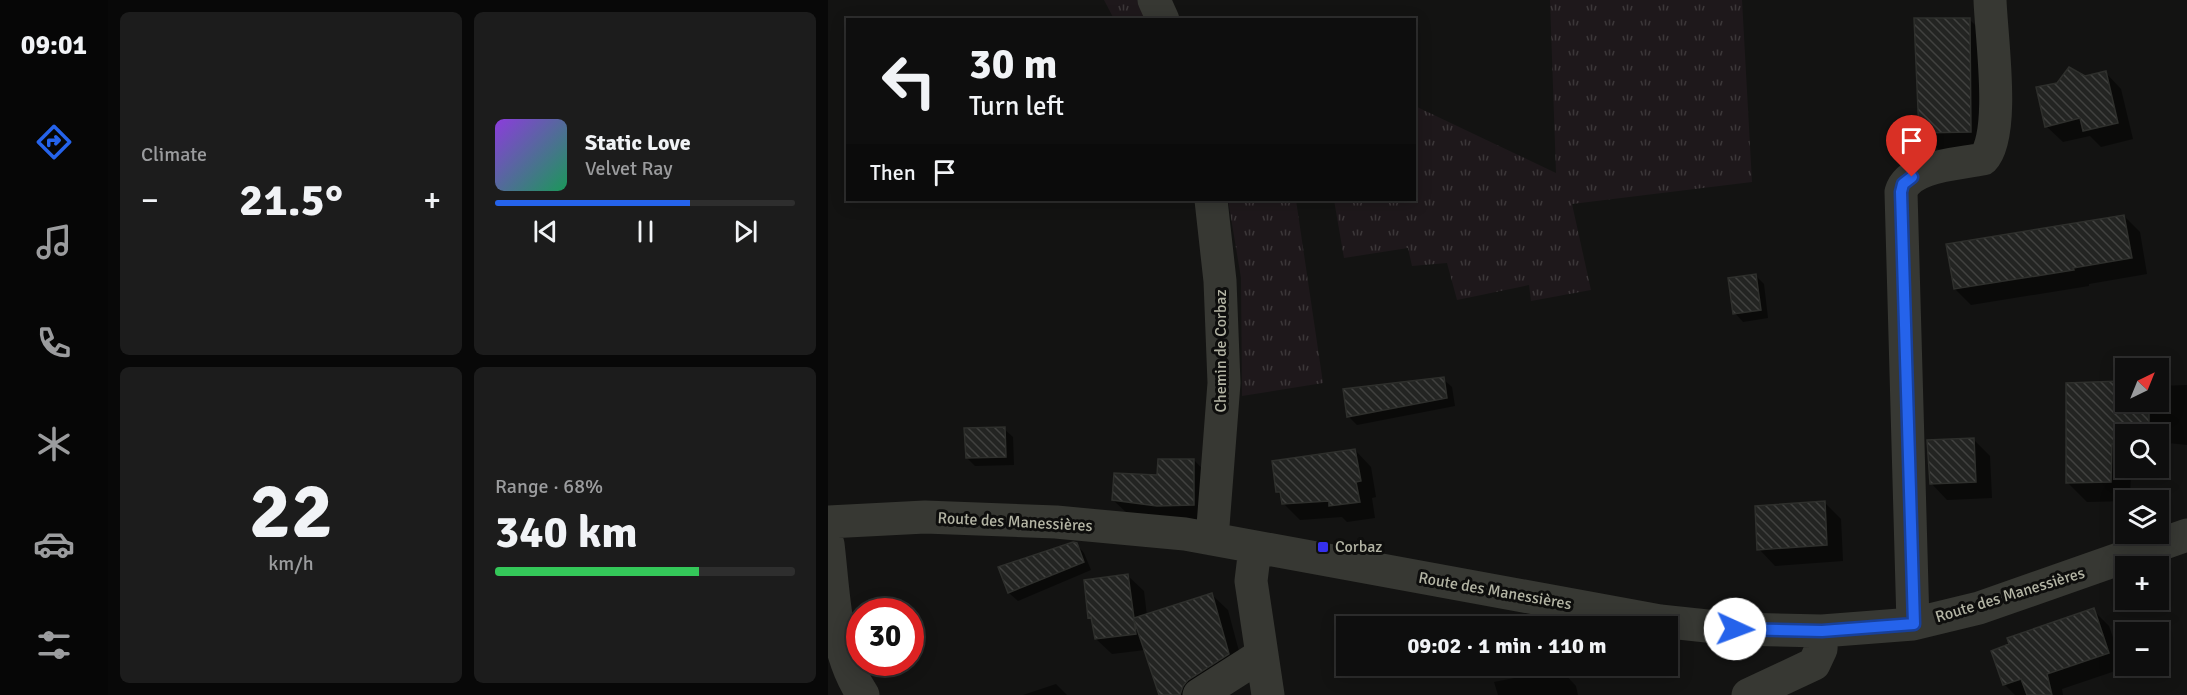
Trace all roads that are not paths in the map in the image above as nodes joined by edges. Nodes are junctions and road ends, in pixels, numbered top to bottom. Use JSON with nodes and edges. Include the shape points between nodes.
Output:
{"nodes":[{"id":1,"x":1154,"y":0,"type":"edge"},
{"id":2,"x":1989,"y":0,"type":"edge"},
{"id":3,"x":1162,"y":18,"type":"edge"},
{"id":4,"x":1211,"y":201,"type":"edge"},
{"id":5,"x":828,"y":522,"type":"edge"},
{"id":6,"x":2187,"y":535,"type":"edge"},
{"id":7,"x":1212,"y":539,"type":"junction"},
{"id":8,"x":828,"y":544,"type":"edge"},
{"id":9,"x":1255,"y":548,"type":"junction"},
{"id":10,"x":1914,"y":624,"type":"junction"},
{"id":11,"x":1822,"y":631,"type":"junction"},
{"id":12,"x":1260,"y":656,"type":"junction"},
{"id":13,"x":863,"y":695,"type":"edge"},
{"id":14,"x":1198,"y":695,"type":"edge"},
{"id":15,"x":1268,"y":695,"type":"edge"},
{"id":16,"x":1748,"y":695,"type":"edge"}],
"edges":[{"from":1,"to":3,"type":"street"},
{"from":2,"to":10,"type":"street","via":[[1996,121],[1989,153],[1983,159],[1920,174],[1903,184],[1901,192]]},
{"from":4,"to":7,"type":"street","name":"Chemin de Corbaz","via":[[1221,281],[1224,383]]},
{"from":5,"to":7,"type":"street","name":"Route des Manessières","via":[[925,518],[1056,522]]},
{"from":6,"to":10,"type":"street","name":"Route des Manessières","via":[[1979,608]]},
{"from":7,"to":9,"type":"street","name":"Route des Manessières"},
{"from":8,"to":13,"type":"street","via":[[839,634]]},
{"from":9,"to":11,"type":"street","name":"Route des Manessières","via":[[1660,621],[1735,629]]},
{"from":9,"to":12,"type":"street","via":[[1251,581]]},
{"from":10,"to":11,"type":"street","name":"Route des Manessières"},
{"from":11,"to":16,"type":"street","via":[[1821,650],[1814,664]]},
{"from":12,"to":14,"type":"street"},
{"from":12,"to":15,"type":"street"}]}
